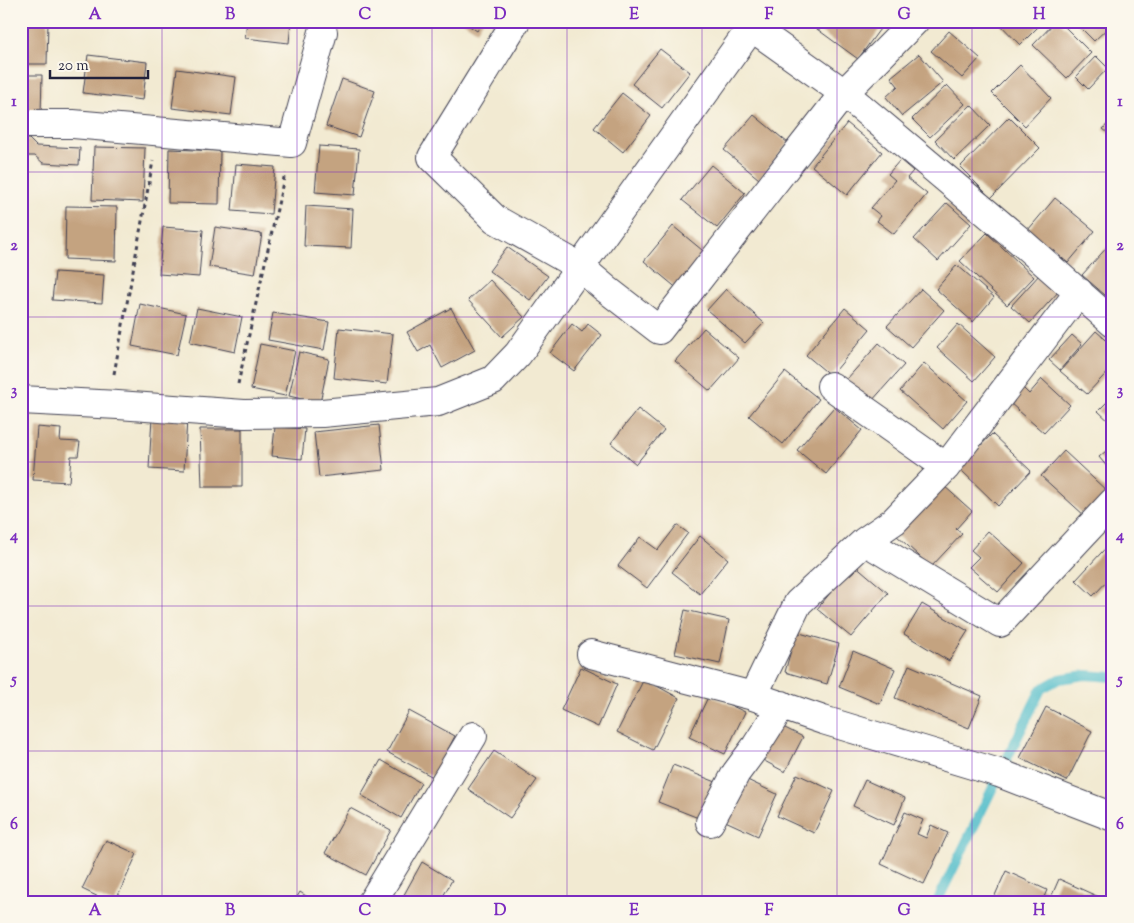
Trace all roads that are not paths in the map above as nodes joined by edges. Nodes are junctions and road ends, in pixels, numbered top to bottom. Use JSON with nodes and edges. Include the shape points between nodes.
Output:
{"nodes":[{"id":1,"x":516,"y":21,"type":"edge"},
{"id":2,"x":914,"y":21,"type":"edge"},
{"id":3,"x":747,"y":24,"type":"edge"},
{"id":4,"x":323,"y":32,"type":"dead end"},
{"id":5,"x":844,"y":93,"type":"junction"},
{"id":6,"x":21,"y":124,"type":"edge"},
{"id":7,"x":580,"y":267,"type":"junction"},
{"id":8,"x":1079,"y":292,"type":"junction"},
{"id":9,"x":1113,"y":323,"type":"edge"},
{"id":10,"x":832,"y":386,"type":"dead end"},
{"id":11,"x":21,"y":400,"type":"edge"},
{"id":12,"x":946,"y":467,"type":"junction"},
{"id":13,"x":1113,"y":502,"type":"edge"},
{"id":14,"x":864,"y":541,"type":"junction"},
{"id":15,"x":591,"y":654,"type":"dead end"},
{"id":16,"x":753,"y":696,"type":"junction"},
{"id":17,"x":782,"y":705,"type":"junction"},
{"id":18,"x":473,"y":736,"type":"dead end"},
{"id":19,"x":1113,"y":817,"type":"edge"},
{"id":20,"x":710,"y":822,"type":"dead end"},
{"id":21,"x":372,"y":902,"type":"edge"}],
"edges":[{"from":1,"to":7,"type":"street","via":[[432,157],[495,219]]},
{"from":2,"to":5,"type":"street"},
{"from":3,"to":5,"type":"street"},
{"from":3,"to":7,"type":"street"},
{"from":4,"to":6,"type":"street","via":[[292,143],[73,124]]},
{"from":5,"to":7,"type":"street","via":[[659,330]]},
{"from":5,"to":8,"type":"street"},
{"from":7,"to":11,"type":"street","via":[[518,354],[493,380],[438,402],[322,413],[244,414]]},
{"from":8,"to":9,"type":"street"},
{"from":8,"to":12,"type":"street"},
{"from":10,"to":12,"type":"street"},
{"from":12,"to":14,"type":"street","via":[[894,521]]},
{"from":13,"to":14,"type":"street","via":[[1000,623]]},
{"from":14,"to":16,"type":"street","via":[[798,603]]},
{"from":15,"to":16,"type":"street"},
{"from":16,"to":17,"type":"street"},
{"from":17,"to":19,"type":"street","via":[[999,773]]},
{"from":17,"to":20,"type":"street","via":[[736,773]]},
{"from":18,"to":21,"type":"street"}]}
